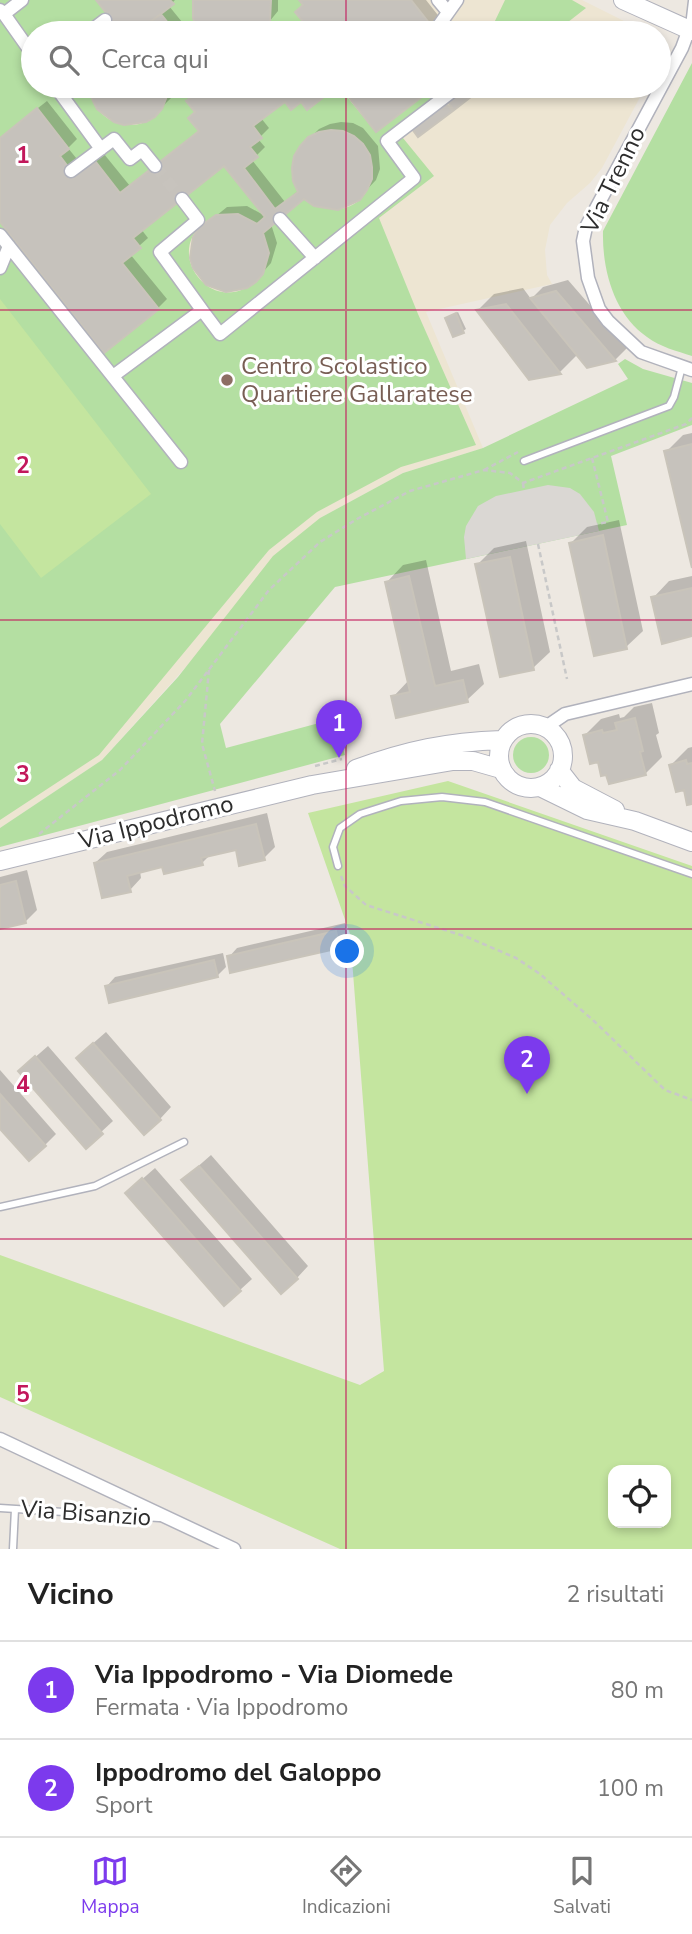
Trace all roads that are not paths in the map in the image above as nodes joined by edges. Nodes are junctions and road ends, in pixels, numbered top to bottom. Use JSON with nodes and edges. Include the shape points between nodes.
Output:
{"nodes":[{"id":1,"x":22,"y":0,"type":"edge"},
{"id":2,"x":438,"y":0,"type":"edge"},
{"id":3,"x":457,"y":0,"type":"edge"},
{"id":4,"x":623,"y":0,"type":"edge"},
{"id":5,"x":692,"y":1,"type":"edge"},
{"id":6,"x":2,"y":12,"type":"edge"},
{"id":7,"x":448,"y":12,"type":"junction"},
{"id":8,"x":442,"y":21,"type":"edge"},
{"id":9,"x":691,"y":29,"type":"edge"},
{"id":10,"x":21,"y":38,"type":"edge"},
{"id":11,"x":671,"y":69,"type":"edge"},
{"id":12,"x":64,"y":98,"type":"edge"},
{"id":13,"x":443,"y":98,"type":"edge"},
{"id":14,"x":655,"y":98,"type":"edge"},
{"id":15,"x":101,"y":149,"type":"junction"},
{"id":16,"x":155,"y":166,"type":"tunnel mouth"},
{"id":17,"x":71,"y":171,"type":"dead end"},
{"id":18,"x":182,"y":200,"type":"tunnel mouth"},
{"id":19,"x":280,"y":219,"type":"dead end"},
{"id":20,"x":0,"y":235,"type":"edge"},
{"id":21,"x":9,"y":246,"type":"junction"},
{"id":22,"x":315,"y":258,"type":"junction"},
{"id":23,"x":0,"y":268,"type":"edge"},
{"id":24,"x":202,"y":310,"type":"junction"},
{"id":25,"x":687,"y":369,"type":"edge"},
{"id":26,"x":113,"y":376,"type":"junction"},
{"id":27,"x":524,"y":461,"type":"dead end"},
{"id":28,"x":181,"y":462,"type":"dead end"},
{"id":29,"x":692,"y":684,"type":"edge"},
{"id":30,"x":546,"y":727,"type":"junction"},
{"id":31,"x":502,"y":740,"type":"junction"},
{"id":32,"x":501,"y":769,"type":"junction"},
{"id":33,"x":559,"y":770,"type":"junction"},
{"id":34,"x":312,"y":785,"type":"junction"},
{"id":35,"x":540,"y":787,"type":"junction"},
{"id":36,"x":635,"y":821,"type":"junction"},
{"id":37,"x":692,"y":842,"type":"edge"},
{"id":38,"x":0,"y":861,"type":"edge"},
{"id":39,"x":338,"y":866,"type":"road end"},
{"id":40,"x":692,"y":874,"type":"edge"},
{"id":41,"x":184,"y":1142,"type":"dead end"},
{"id":42,"x":0,"y":1208,"type":"edge"},
{"id":43,"x":0,"y":1439,"type":"edge"},
{"id":44,"x":0,"y":1508,"type":"edge"},
{"id":45,"x":15,"y":1509,"type":"junction"},
{"id":46,"x":172,"y":1519,"type":"junction"},
{"id":47,"x":13,"y":1549,"type":"edge"},
{"id":48,"x":234,"y":1549,"type":"edge"}],
"edges":[{"from":1,"to":6,"type":"street"},
{"from":2,"to":7,"type":"street"},
{"from":3,"to":7,"type":"street"},
{"from":4,"to":9,"type":"street"},
{"from":5,"to":9,"type":"lane"},
{"from":6,"to":10,"type":"street"},
{"from":7,"to":8,"type":"street"},
{"from":9,"to":11,"type":"street","name":"Via Trenno"},
{"from":12,"to":15,"type":"street"},
{"from":13,"to":22,"type":"street","via":[[387,141],[414,178]]},
{"from":14,"to":25,"type":"street","name":"Via Trenno","via":[[586,227],[583,241],[592,293],[608,321],[641,352]]},
{"from":15,"to":16,"type":"street","via":[[114,139],[130,159],[142,150]]},
{"from":15,"to":17,"type":"street"},
{"from":18,"to":24,"type":"street","via":[[198,220],[160,252]]},
{"from":19,"to":22,"type":"street"},
{"from":20,"to":21,"type":"street"},
{"from":21,"to":23,"type":"street"},
{"from":21,"to":26,"type":"street"},
{"from":22,"to":24,"type":"street","via":[[220,334]]},
{"from":24,"to":26,"type":"street"},
{"from":25,"to":27,"type":"lane","via":[[668,405]]},
{"from":26,"to":28,"type":"street"},
{"from":29,"to":30,"type":"street","via":[[565,714]]},
{"from":30,"to":31,"type":"street","via":[[523,724]]},
{"from":30,"to":33,"type":"street","via":[[561,746]]},
{"from":31,"to":32,"type":"street","via":[[498,754]]},
{"from":31,"to":34,"type":"street","name":"Via Ippodromo","via":[[454,742],[396,754]]},
{"from":32,"to":34,"type":"street","name":"Via Ippodromo","via":[[453,761]]},
{"from":32,"to":35,"type":"street","via":[[517,785]]},
{"from":33,"to":35,"type":"street"},
{"from":33,"to":36,"type":"street","via":[[573,788]]},
{"from":34,"to":38,"type":"street","name":"Via Ippodromo"},
{"from":35,"to":36,"type":"street","via":[[587,810]]},
{"from":36,"to":37,"type":"street"},
{"from":39,"to":40,"type":"lane","via":[[332,847],[340,828],[360,814],[401,801],[442,797],[485,802]]},
{"from":41,"to":42,"type":"lane","via":[[95,1186]]},
{"from":43,"to":46,"type":"street"},
{"from":44,"to":45,"type":"lane","name":"Via Bisanzio"},
{"from":45,"to":46,"type":"lane","name":"Via Bisanzio"},
{"from":45,"to":47,"type":"lane"},
{"from":46,"to":48,"type":"street"}]}
